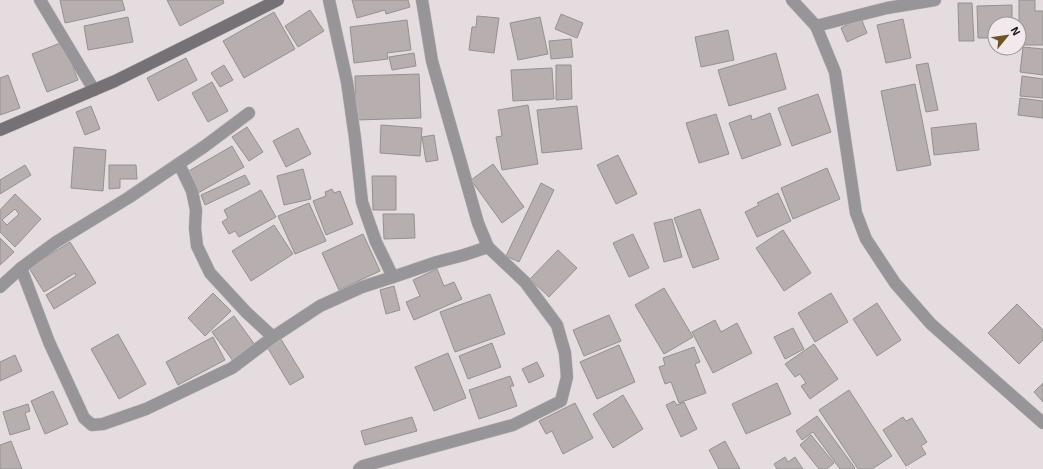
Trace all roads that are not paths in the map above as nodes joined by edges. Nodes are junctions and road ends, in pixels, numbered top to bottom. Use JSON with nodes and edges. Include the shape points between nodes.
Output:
{"nodes":[{"id":1,"x":40,"y":0,"type":"edge"},
{"id":2,"x":278,"y":0,"type":"edge"},
{"id":3,"x":329,"y":0,"type":"edge"},
{"id":4,"x":422,"y":0,"type":"edge"},
{"id":5,"x":792,"y":0,"type":"edge"},
{"id":6,"x":935,"y":0,"type":"edge"},
{"id":7,"x":816,"y":26,"type":"junction"},
{"id":8,"x":94,"y":90,"type":"junction"},
{"id":9,"x":250,"y":113,"type":"dead end"},
{"id":10,"x":0,"y":130,"type":"edge"},
{"id":11,"x":179,"y":164,"type":"junction"},
{"id":12,"x":488,"y":247,"type":"junction"},
{"id":13,"x":21,"y":268,"type":"junction"},
{"id":14,"x":393,"y":277,"type":"junction"},
{"id":15,"x":0,"y":288,"type":"edge"},
{"id":16,"x":273,"y":337,"type":"junction"},
{"id":17,"x":1043,"y":423,"type":"edge"},
{"id":18,"x":359,"y":469,"type":"edge"}],
"edges":[{"from":1,"to":8,"type":"street"},
{"from":2,"to":8,"type":"street"},
{"from":3,"to":14,"type":"street","via":[[347,82],[362,202],[376,242]]},
{"from":4,"to":12,"type":"street","via":[[432,61],[478,223]]},
{"from":5,"to":7,"type":"street"},
{"from":6,"to":7,"type":"street","via":[[887,8]]},
{"from":7,"to":17,"type":"street","via":[[835,72],[856,213],[866,239],[895,283],[931,324]]},
{"from":8,"to":10,"type":"street"},
{"from":9,"to":11,"type":"street"},
{"from":11,"to":13,"type":"street","via":[[56,242]]},
{"from":11,"to":16,"type":"street","via":[[192,191],[196,210],[197,246],[210,273]]},
{"from":12,"to":14,"type":"street"},
{"from":12,"to":18,"type":"street","via":[[525,282],[557,325],[565,352],[566,377],[561,401],[513,425]]},
{"from":13,"to":15,"type":"street"},
{"from":13,"to":16,"type":"street","via":[[49,342],[84,418],[92,425],[103,424],[146,409],[232,368]]},
{"from":14,"to":16,"type":"street","via":[[362,286],[320,306]]}]}
